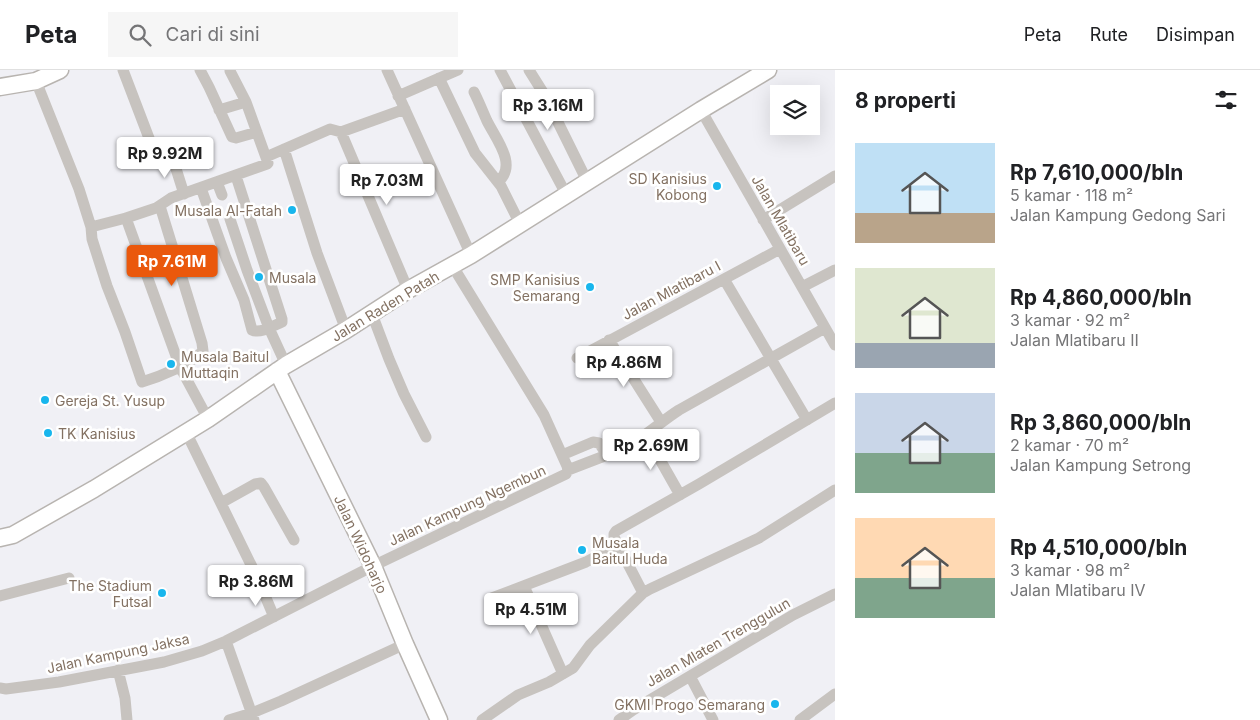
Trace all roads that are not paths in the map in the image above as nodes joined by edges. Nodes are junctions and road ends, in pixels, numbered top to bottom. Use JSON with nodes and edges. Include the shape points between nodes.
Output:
{"nodes":[{"id":1,"x":60,"y":70,"type":"edge"},
{"id":2,"x":123,"y":70,"type":"edge"},
{"id":3,"x":200,"y":70,"type":"edge"},
{"id":4,"x":387,"y":70,"type":"edge"},
{"id":5,"x":458,"y":70,"type":"edge"},
{"id":6,"x":500,"y":70,"type":"edge"},
{"id":7,"x":530,"y":70,"type":"edge"},
{"id":8,"x":768,"y":70,"type":"edge"},
{"id":9,"x":230,"y":71,"type":"dead end"},
{"id":10,"x":439,"y":78,"type":"junction"},
{"id":11,"x":36,"y":81,"type":"junction"},
{"id":12,"x":0,"y":88,"type":"edge"},
{"id":13,"x":474,"y":92,"type":"dead end"},
{"id":14,"x":398,"y":96,"type":"junction"},
{"id":15,"x":246,"y":102,"type":"junction"},
{"id":16,"x":405,"y":109,"type":"junction"},
{"id":17,"x":219,"y":110,"type":"junction"},
{"id":18,"x":701,"y":110,"type":"junction"},
{"id":19,"x":257,"y":132,"type":"junction"},
{"id":20,"x":341,"y":132,"type":"junction"},
{"id":21,"x":284,"y":149,"type":"junction"},
{"id":22,"x":266,"y":157,"type":"junction"},
{"id":23,"x":236,"y":176,"type":"junction"},
{"id":24,"x":835,"y":176,"type":"edge"},
{"id":25,"x":587,"y":181,"type":"junction"},
{"id":26,"x":218,"y":182,"type":"junction"},
{"id":27,"x":498,"y":182,"type":"junction"},
{"id":28,"x":201,"y":188,"type":"junction"},
{"id":29,"x":184,"y":194,"type":"junction"},
{"id":30,"x":566,"y":194,"type":"junction"},
{"id":31,"x":222,"y":195,"type":"dead end"},
{"id":32,"x":160,"y":206,"type":"junction"},
{"id":33,"x":248,"y":213,"type":"junction"},
{"id":34,"x":126,"y":218,"type":"junction"},
{"id":35,"x":230,"y":219,"type":"junction"},
{"id":36,"x":763,"y":220,"type":"junction"},
{"id":37,"x":214,"y":224,"type":"junction"},
{"id":38,"x":520,"y":224,"type":"junction"},
{"id":39,"x":91,"y":227,"type":"junction"},
{"id":40,"x":780,"y":249,"type":"junction"},
{"id":41,"x":471,"y":255,"type":"junction"},
{"id":42,"x":265,"y":266,"type":"junction"},
{"id":43,"x":452,"y":266,"type":"junction"},
{"id":44,"x":247,"y":270,"type":"junction"},
{"id":45,"x":835,"y":270,"type":"edge"},
{"id":46,"x":724,"y":279,"type":"junction"},
{"id":47,"x":802,"y":287,"type":"junction"},
{"id":48,"x":408,"y":290,"type":"junction"},
{"id":49,"x":372,"y":314,"type":"junction"},
{"id":50,"x":269,"y":328,"type":"junction"},
{"id":51,"x":825,"y":328,"type":"junction"},
{"id":52,"x":346,"y":330,"type":"junction"},
{"id":53,"x":609,"y":340,"type":"junction"},
{"id":54,"x":835,"y":345,"type":"edge"},
{"id":55,"x":577,"y":358,"type":"dead end"},
{"id":56,"x":771,"y":358,"type":"junction"},
{"id":57,"x":180,"y":366,"type":"junction"},
{"id":58,"x":281,"y":368,"type":"junction"},
{"id":59,"x":835,"y":403,"type":"edge"},
{"id":60,"x":208,"y":420,"type":"junction"},
{"id":61,"x":807,"y":420,"type":"junction"},
{"id":62,"x":661,"y":422,"type":"junction"},
{"id":63,"x":186,"y":432,"type":"junction"},
{"id":64,"x":646,"y":435,"type":"junction"},
{"id":65,"x":426,"y":437,"type":"dead end"},
{"id":66,"x":607,"y":455,"type":"junction"},
{"id":67,"x":566,"y":463,"type":"junction"},
{"id":68,"x":835,"y":490,"type":"edge"},
{"id":69,"x":680,"y":495,"type":"junction"},
{"id":70,"x":221,"y":503,"type":"junction"},
{"id":71,"x":0,"y":538,"type":"edge"},
{"id":72,"x":294,"y":540,"type":"dead end"},
{"id":73,"x":616,"y":541,"type":"junction"},
{"id":74,"x":373,"y":566,"type":"junction"},
{"id":75,"x":69,"y":578,"type":"dead end"},
{"id":76,"x":524,"y":586,"type":"junction"},
{"id":77,"x":643,"y":593,"type":"junction"},
{"id":78,"x":835,"y":594,"type":"edge"},
{"id":79,"x":0,"y":596,"type":"edge"},
{"id":80,"x":492,"y":598,"type":"dead end"},
{"id":81,"x":274,"y":617,"type":"junction"},
{"id":82,"x":226,"y":641,"type":"junction"},
{"id":83,"x":405,"y":644,"type":"junction"},
{"id":84,"x":118,"y":670,"type":"junction"},
{"id":85,"x":563,"y":674,"type":"junction"},
{"id":86,"x":690,"y":676,"type":"junction"},
{"id":87,"x":0,"y":688,"type":"edge"},
{"id":88,"x":835,"y":694,"type":"edge"},
{"id":89,"x":253,"y":717,"type":"edge"},
{"id":90,"x":127,"y":720,"type":"edge"},
{"id":91,"x":229,"y":720,"type":"edge"},
{"id":92,"x":439,"y":720,"type":"edge"},
{"id":93,"x":482,"y":720,"type":"edge"},
{"id":94,"x":619,"y":720,"type":"edge"},
{"id":95,"x":713,"y":720,"type":"edge"},
{"id":96,"x":800,"y":720,"type":"edge"}],
"edges":[{"from":1,"to":11,"type":"highway"},
{"from":2,"to":29,"type":"street","via":[[152,146],[172,156]]},
{"from":3,"to":17,"type":"street"},
{"from":4,"to":14,"type":"street"},
{"from":5,"to":10,"type":"street"},
{"from":6,"to":30,"type":"street"},
{"from":7,"to":25,"type":"street"},
{"from":8,"to":18,"type":"highway","name":"Jalan Raden Patah"},
{"from":9,"to":15,"type":"street"},
{"from":10,"to":14,"type":"street"},
{"from":10,"to":27,"type":"street","via":[[477,156]]},
{"from":11,"to":12,"type":"highway"},
{"from":11,"to":39,"type":"street"},
{"from":13,"to":27,"type":"street","via":[[505,157],[505,173]]},
{"from":14,"to":16,"type":"street"},
{"from":15,"to":17,"type":"street"},
{"from":15,"to":19,"type":"street"},
{"from":16,"to":20,"type":"street"},
{"from":16,"to":41,"type":"street"},
{"from":17,"to":19,"type":"street","via":[[233,138]]},
{"from":18,"to":25,"type":"highway","name":"Jalan Raden Patah"},
{"from":18,"to":36,"type":"street","name":"Jalan Mlatibaru"},
{"from":19,"to":22,"type":"street"},
{"from":20,"to":21,"type":"street","via":[[331,129]]},
{"from":20,"to":48,"type":"street"},
{"from":21,"to":22,"type":"street"},
{"from":21,"to":52,"type":"street"},
{"from":22,"to":23,"type":"street","via":[[267,165]]},
{"from":23,"to":26,"type":"street"},
{"from":23,"to":33,"type":"street"},
{"from":24,"to":36,"type":"street"},
{"from":25,"to":30,"type":"highway","name":"Jalan Raden Patah"},
{"from":26,"to":28,"type":"street"},
{"from":26,"to":31,"type":"street"},
{"from":27,"to":38,"type":"street"},
{"from":28,"to":29,"type":"street"},
{"from":28,"to":37,"type":"street"},
{"from":29,"to":32,"type":"street"},
{"from":30,"to":38,"type":"highway","name":"Jalan Raden Patah"},
{"from":32,"to":34,"type":"street"},
{"from":32,"to":57,"type":"street","via":[[203,346],[202,352]]},
{"from":33,"to":35,"type":"street"},
{"from":33,"to":42,"type":"street"},
{"from":34,"to":39,"type":"street"},
{"from":34,"to":57,"type":"street"},
{"from":35,"to":37,"type":"street"},
{"from":35,"to":44,"type":"street"},
{"from":36,"to":40,"type":"street","name":"Jalan Mlatibaru"},
{"from":37,"to":50,"type":"street","via":[[244,300],[252,330],[257,332]]},
{"from":38,"to":41,"type":"highway","name":"Jalan Raden Patah"},
{"from":39,"to":57,"type":"street","via":[[107,286],[141,381]]},
{"from":40,"to":46,"type":"street","name":"Jalan Mlatibaru I"},
{"from":40,"to":47,"type":"street","name":"Jalan Mlatibaru"},
{"from":41,"to":43,"type":"highway","name":"Jalan Raden Patah"},
{"from":42,"to":44,"type":"street"},
{"from":42,"to":50,"type":"street","via":[[282,320]]},
{"from":43,"to":48,"type":"highway","name":"Jalan Raden Patah"},
{"from":43,"to":67,"type":"street","via":[[544,415]]},
{"from":44,"to":50,"type":"street"},
{"from":45,"to":47,"type":"street"},
{"from":46,"to":53,"type":"street","name":"Jalan Mlatibaru I"},
{"from":46,"to":56,"type":"street"},
{"from":47,"to":51,"type":"street","name":"Jalan Mlatibaru"},
{"from":48,"to":49,"type":"highway","name":"Jalan Raden Patah"},
{"from":49,"to":52,"type":"highway","name":"Jalan Raden Patah"},
{"from":49,"to":65,"type":"street","via":[[404,394]]},
{"from":50,"to":58,"type":"street"},
{"from":51,"to":54,"type":"street","name":"Jalan Mlatibaru"},
{"from":51,"to":56,"type":"street"},
{"from":52,"to":58,"type":"highway","name":"Jalan Raden Patah"},
{"from":53,"to":55,"type":"street","name":"Jalan Mlatibaru I"},
{"from":53,"to":62,"type":"street"},
{"from":56,"to":61,"type":"street"},
{"from":56,"to":62,"type":"street"},
{"from":57,"to":60,"type":"street"},
{"from":58,"to":60,"type":"highway","name":"Jalan Raden Patah"},
{"from":58,"to":74,"type":"highway","name":"Jalan Widoharjo"},
{"from":59,"to":61,"type":"street"},
{"from":60,"to":63,"type":"highway","name":"Jalan Raden Patah"},
{"from":61,"to":69,"type":"street"},
{"from":62,"to":64,"type":"street"},
{"from":63,"to":70,"type":"street"},
{"from":63,"to":71,"type":"highway","name":"Jalan Raden Patah","via":[[13,535]]},
{"from":64,"to":66,"type":"street"},
{"from":64,"to":69,"type":"street"},
{"from":66,"to":67,"type":"street"},
{"from":66,"to":67,"type":"street","via":[[599,444],[593,442]]},
{"from":67,"to":74,"type":"street","name":"Jalan Kampung Ngembun","via":[[568,472],[562,476]]},
{"from":68,"to":77,"type":"street","via":[[759,538]]},
{"from":69,"to":73,"type":"street","via":[[616,531]]},
{"from":70,"to":72,"type":"street","via":[[261,483]]},
{"from":70,"to":81,"type":"street"},
{"from":73,"to":76,"type":"street","via":[[586,562]]},
{"from":73,"to":77,"type":"street"},
{"from":74,"to":81,"type":"street","name":"Jalan Kampung Jaksa"},
{"from":74,"to":83,"type":"highway","name":"Jalan Widoharjo"},
{"from":75,"to":79,"type":"street"},
{"from":76,"to":80,"type":"street"},
{"from":76,"to":85,"type":"street"},
{"from":77,"to":85,"type":"street","via":[[590,646],[573,668]]},
{"from":78,"to":86,"type":"street","name":"Jalan Mlaten Trenggulun"},
{"from":81,"to":82,"type":"street","name":"Jalan Kampung Jaksa"},
{"from":82,"to":84,"type":"street","name":"Jalan Kampung Jaksa","via":[[164,662]]},
{"from":82,"to":89,"type":"street"},
{"from":83,"to":89,"type":"street"},
{"from":83,"to":92,"type":"highway","name":"Jalan Widoharjo"},
{"from":84,"to":87,"type":"street","name":"Jalan Kampung Jaksa","via":[[59,682]]},
{"from":84,"to":90,"type":"street"},
{"from":85,"to":93,"type":"street","via":[[518,695]]},
{"from":86,"to":94,"type":"street","name":"Jalan Mlaten Trenggulun"},
{"from":86,"to":95,"type":"street"},
{"from":88,"to":96,"type":"street"},
{"from":89,"to":91,"type":"street"}]}
